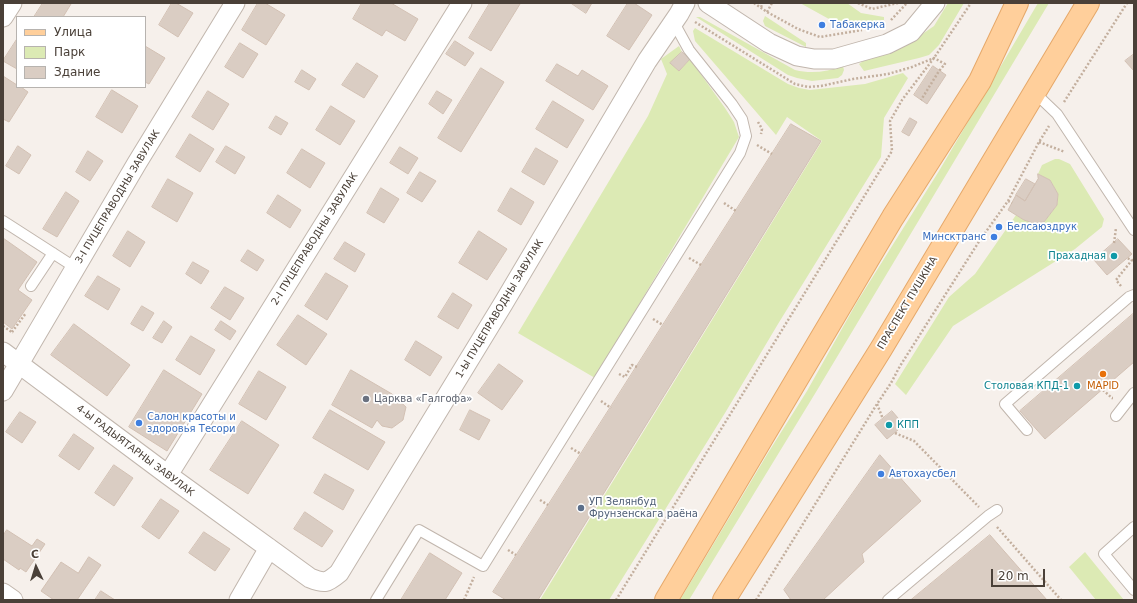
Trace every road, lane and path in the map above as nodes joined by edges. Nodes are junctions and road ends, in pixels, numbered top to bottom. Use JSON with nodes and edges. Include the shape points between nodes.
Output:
{"nodes":[{"id":1,"x":12,"y":3,"type":"edge"},
{"id":2,"x":235,"y":3,"type":"edge"},
{"id":3,"x":462,"y":3,"type":"edge"},
{"id":4,"x":685,"y":3,"type":"edge"},
{"id":5,"x":708,"y":3,"type":"edge"},
{"id":6,"x":754,"y":3,"type":"edge"},
{"id":7,"x":763,"y":3,"type":"edge"},
{"id":8,"x":772,"y":3,"type":"edge"},
{"id":9,"x":858,"y":3,"type":"edge"},
{"id":10,"x":898,"y":3,"type":"edge"},
{"id":11,"x":907,"y":3,"type":"edge"},
{"id":12,"x":935,"y":3,"type":"edge"},
{"id":13,"x":971,"y":3,"type":"edge"},
{"id":14,"x":1017,"y":3,"type":"edge"},
{"id":15,"x":1088,"y":3,"type":"edge"},
{"id":16,"x":1127,"y":3,"type":"edge"},
{"id":17,"x":761,"y":7,"type":"junction"},
{"id":18,"x":767,"y":12,"type":"junction"},
{"id":19,"x":3,"y":17,"type":"edge"},
{"id":20,"x":673,"y":22,"type":"junction"},
{"id":21,"x":887,"y":25,"type":"dead end"},
{"id":22,"x":866,"y":29,"type":"dead end"},
{"id":23,"x":934,"y":58,"type":"junction"},
{"id":24,"x":888,"y":74,"type":"dead end"},
{"id":25,"x":1035,"y":93,"type":"junction"},
{"id":26,"x":921,"y":100,"type":"dead end"},
{"id":27,"x":1057,"y":114,"type":"junction"},
{"id":28,"x":756,"y":145,"type":"dead end"},
{"id":29,"x":772,"y":154,"type":"dead end"},
{"id":30,"x":721,"y":201,"type":"dead end"},
{"id":31,"x":1008,"y":201,"type":"junction"},
{"id":32,"x":1012,"y":203,"type":"dead end"},
{"id":33,"x":736,"y":211,"type":"dead end"},
{"id":34,"x":3,"y":221,"type":"edge"},
{"id":35,"x":1134,"y":230,"type":"edge"},
{"id":36,"x":53,"y":253,"type":"junction"},
{"id":37,"x":686,"y":256,"type":"dead end"},
{"id":38,"x":1127,"y":258,"type":"dead end"},
{"id":39,"x":701,"y":265,"type":"dead end"},
{"id":40,"x":76,"y":268,"type":"junction"},
{"id":41,"x":31,"y":286,"type":"dead end"},
{"id":42,"x":1132,"y":296,"type":"edge"},
{"id":43,"x":648,"y":316,"type":"dead end"},
{"id":44,"x":663,"y":325,"type":"dead end"},
{"id":45,"x":3,"y":352,"type":"edge"},
{"id":46,"x":20,"y":364,"type":"junction"},
{"id":47,"x":636,"y":367,"type":"dead end"},
{"id":48,"x":614,"y":371,"type":"dead end"},
{"id":49,"x":1103,"y":390,"type":"dead end"},
{"id":50,"x":3,"y":392,"type":"edge"},
{"id":51,"x":1134,"y":393,"type":"edge"},
{"id":52,"x":596,"y":398,"type":"dead end"},
{"id":53,"x":1112,"y":398,"type":"dead end"},
{"id":54,"x":877,"y":404,"type":"junction"},
{"id":55,"x":611,"y":408,"type":"dead end"},
{"id":56,"x":1116,"y":416,"type":"dead end"},
{"id":57,"x":883,"y":419,"type":"dead end"},
{"id":58,"x":1027,"y":430,"type":"dead end"},
{"id":59,"x":168,"y":475,"type":"junction"},
{"id":60,"x":997,"y":510,"type":"dead end"},
{"id":61,"x":1134,"y":527,"type":"edge"},
{"id":62,"x":269,"y":548,"type":"junction"},
{"id":63,"x":476,"y":571,"type":"dead end"},
{"id":64,"x":1134,"y":590,"type":"edge"},
{"id":65,"x":3,"y":593,"type":"edge"},
{"id":66,"x":13,"y":600,"type":"edge"},
{"id":67,"x":240,"y":600,"type":"edge"},
{"id":68,"x":376,"y":600,"type":"edge"},
{"id":69,"x":464,"y":600,"type":"edge"},
{"id":70,"x":616,"y":600,"type":"edge"},
{"id":71,"x":666,"y":600,"type":"edge"},
{"id":72,"x":724,"y":600,"type":"edge"},
{"id":73,"x":756,"y":600,"type":"edge"},
{"id":74,"x":888,"y":600,"type":"edge"}],
"edges":[{"from":1,"to":19,"type":"street"},
{"from":2,"to":40,"type":"street","name":"3-І ПУЦЕПРАВОДНЫ ЗАВУЛАК"},
{"from":3,"to":59,"type":"street","name":"2-І ПУЦЕПРАВОДНЫ ЗАВУЛАК"},
{"from":4,"to":20,"type":"street","name":"1-Ы ПУЦЕПРАВОДНЫ ЗАВУЛАК"},
{"from":5,"to":12,"type":"street","via":[[769,43],[797,56],[834,59],[887,44],[911,32]]},
{"from":6,"to":17,"type":"path"},
{"from":7,"to":17,"type":"path"},
{"from":8,"to":18,"type":"path"},
{"from":9,"to":10,"type":"path","via":[[872,9]]},
{"from":11,"to":21,"type":"path"},
{"from":13,"to":23,"type":"path"},
{"from":14,"to":71,"type":"main road","via":[[980,81],[893,217]]},
{"from":15,"to":25,"type":"main road","name":"ПРАСПЕКТ ПУШКІНА"},
{"from":16,"to":27,"type":"path"},
{"from":17,"to":18,"type":"path"},
{"from":18,"to":22,"type":"path","via":[[798,29],[820,37]]},
{"from":20,"to":62,"type":"street","name":"1-Ы ПУЦЕПРАВОДНЫ ЗАВУЛАК","via":[[647,61],[339,573],[329,581],[322,582],[310,578]]},
{"from":20,"to":68,"type":"lane","via":[[690,50],[742,119],[746,136],[740,152],[483,566],[419,530]]},
{"from":23,"to":24,"type":"path"},
{"from":23,"to":26,"type":"path","via":[[945,64]]},
{"from":23,"to":70,"type":"path","via":[[902,100],[890,121],[892,151]]},
{"from":25,"to":27,"type":"lane"},
{"from":25,"to":72,"type":"main road","name":"ПРАСПЕКТ ПУШКІНА","via":[[881,349]]},
{"from":27,"to":31,"type":"path"},
{"from":27,"to":35,"type":"lane"},
{"from":28,"to":29,"type":"path"},
{"from":30,"to":33,"type":"path"},
{"from":31,"to":32,"type":"path"},
{"from":31,"to":54,"type":"path"},
{"from":34,"to":36,"type":"lane"},
{"from":36,"to":40,"type":"lane"},
{"from":36,"to":41,"type":"lane"},
{"from":37,"to":39,"type":"path"},
{"from":38,"to":42,"type":"path","via":[[1132,260],[1116,280]]},
{"from":40,"to":46,"type":"street","name":"3-І ПУЦЕПРАВОДНЫ ЗАВУЛАК"},
{"from":42,"to":58,"type":"lane","via":[[1005,404]]},
{"from":43,"to":44,"type":"path"},
{"from":45,"to":46,"type":"street","name":"4-Ы РАДЫЯТАРНЫ ЗАВУЛАК"},
{"from":46,"to":50,"type":"street","name":"3-І ПУЦЕПРАВОДНЫ ЗАВУЛАК"},
{"from":46,"to":59,"type":"street","name":"4-Ы РАДЫЯТАРНЫ ЗАВУЛАК"},
{"from":47,"to":48,"type":"path","via":[[632,365],[625,377]]},
{"from":49,"to":53,"type":"path"},
{"from":51,"to":56,"type":"lane"},
{"from":52,"to":55,"type":"path"},
{"from":54,"to":57,"type":"path"},
{"from":54,"to":73,"type":"path"},
{"from":59,"to":62,"type":"street","name":"4-Ы РАДЫЯТАРНЫ ЗАВУЛАК"},
{"from":60,"to":74,"type":"lane"},
{"from":61,"to":64,"type":"lane","via":[[1104,554]]},
{"from":62,"to":67,"type":"street"},
{"from":63,"to":69,"type":"path"},
{"from":65,"to":66,"type":"street"}]}
